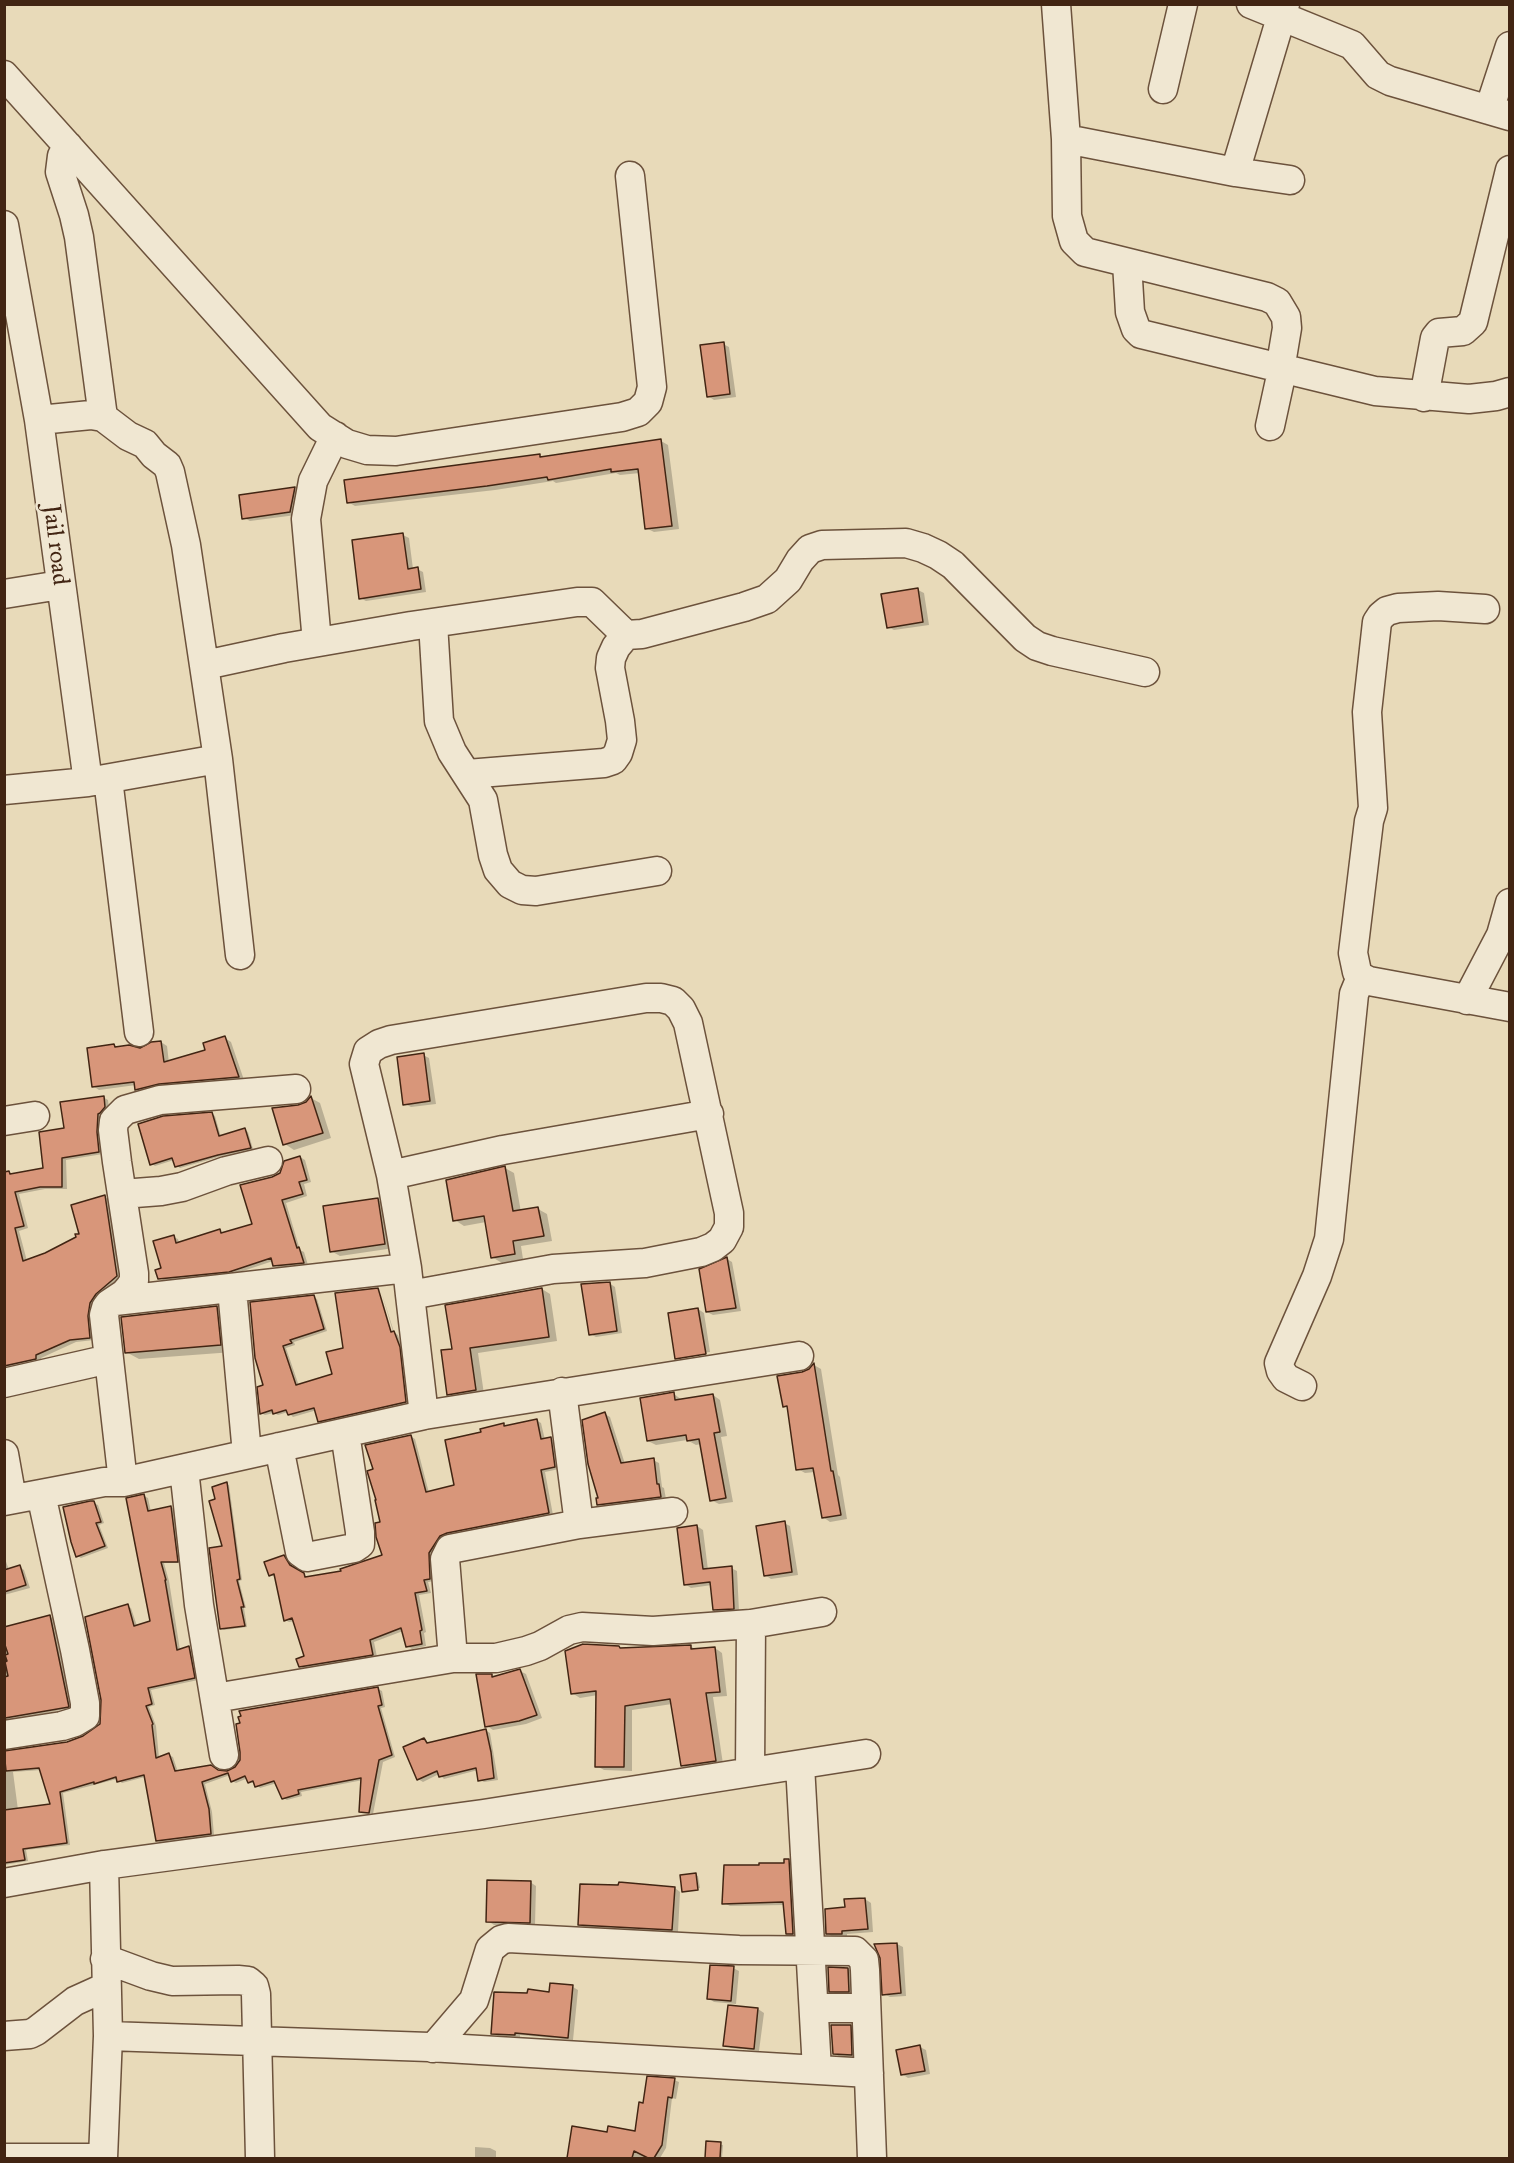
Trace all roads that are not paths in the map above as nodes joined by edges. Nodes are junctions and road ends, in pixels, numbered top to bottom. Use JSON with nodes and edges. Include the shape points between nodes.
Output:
{"nodes":[{"id":1,"x":1056,"y":4,"type":"edge"},
{"id":2,"x":1183,"y":4,"type":"edge"},
{"id":3,"x":1251,"y":4,"type":"edge"},
{"id":4,"x":1283,"y":10,"type":"edge"},
{"id":5,"x":1509,"y":46,"type":"edge"},
{"id":6,"x":4,"y":75,"type":"edge"},
{"id":7,"x":1163,"y":89,"type":"dead end"},
{"id":8,"x":1499,"y":113,"type":"edge"},
{"id":9,"x":1066,"y":139,"type":"junction"},
{"id":10,"x":68,"y":146,"type":"junction"},
{"id":11,"x":1509,"y":170,"type":"edge"},
{"id":12,"x":1235,"y":172,"type":"junction"},
{"id":13,"x":630,"y":176,"type":"dead end"},
{"id":14,"x":1290,"y":180,"type":"dead end"},
{"id":15,"x":4,"y":225,"type":"edge"},
{"id":16,"x":1127,"y":263,"type":"junction"},
{"id":17,"x":1280,"y":369,"type":"junction"},
{"id":18,"x":1509,"y":392,"type":"edge"},
{"id":19,"x":1424,"y":397,"type":"junction"},
{"id":20,"x":103,"y":417,"type":"junction"},
{"id":21,"x":39,"y":420,"type":"junction"},
{"id":22,"x":1270,"y":426,"type":"dead end"},
{"id":23,"x":335,"y":436,"type":"junction"},
{"id":24,"x":60,"y":585,"type":"junction"},
{"id":25,"x":4,"y":594,"type":"edge"},
{"id":26,"x":1485,"y":609,"type":"dead end"},
{"id":27,"x":433,"y":623,"type":"junction"},
{"id":28,"x":626,"y":635,"type":"junction"},
{"id":29,"x":317,"y":642,"type":"junction"},
{"id":30,"x":205,"y":665,"type":"junction"},
{"id":31,"x":1145,"y":672,"type":"dead end"},
{"id":32,"x":218,"y":759,"type":"junction"},
{"id":33,"x":467,"y":774,"type":"junction"},
{"id":34,"x":98,"y":781,"type":"junction"},
{"id":35,"x":4,"y":790,"type":"edge"},
{"id":36,"x":657,"y":872,"type":"dead end"},
{"id":37,"x":1509,"y":903,"type":"edge"},
{"id":38,"x":240,"y":955,"type":"dead end"},
{"id":39,"x":1361,"y":977,"type":"junction"},
{"id":40,"x":1467,"y":1000,"type":"junction"},
{"id":41,"x":1509,"y":1007,"type":"edge"},
{"id":42,"x":140,"y":1032,"type":"dead end"},
{"id":43,"x":296,"y":1089,"type":"dead end"},
{"id":44,"x":709,"y":1114,"type":"junction"},
{"id":45,"x":35,"y":1116,"type":"dead end"},
{"id":46,"x":4,"y":1120,"type":"edge"},
{"id":47,"x":268,"y":1161,"type":"dead end"},
{"id":48,"x":391,"y":1175,"type":"junction"},
{"id":49,"x":122,"y":1194,"type":"junction"},
{"id":50,"x":409,"y":1282,"type":"junction"},
{"id":51,"x":232,"y":1289,"type":"junction"},
{"id":52,"x":116,"y":1301,"type":"junction"},
{"id":53,"x":799,"y":1356,"type":"dead end"},
{"id":54,"x":109,"y":1359,"type":"junction"},
{"id":55,"x":4,"y":1383,"type":"edge"},
{"id":56,"x":1302,"y":1386,"type":"dead end"},
{"id":57,"x":562,"y":1392,"type":"junction"},
{"id":58,"x":424,"y":1414,"type":"junction"},
{"id":59,"x":345,"y":1432,"type":"junction"},
{"id":60,"x":279,"y":1447,"type":"junction"},
{"id":61,"x":247,"y":1454,"type":"junction"},
{"id":62,"x":4,"y":1455,"type":"edge"},
{"id":63,"x":184,"y":1469,"type":"junction"},
{"id":64,"x":123,"y":1482,"type":"junction"},
{"id":65,"x":41,"y":1494,"type":"junction"},
{"id":66,"x":8,"y":1500,"type":"edge"},
{"id":67,"x":673,"y":1512,"type":"dead end"},
{"id":68,"x":579,"y":1524,"type":"junction"},
{"id":69,"x":822,"y":1612,"type":"dead end"},
{"id":70,"x":751,"y":1624,"type":"junction"},
{"id":71,"x":453,"y":1658,"type":"junction"},
{"id":72,"x":215,"y":1698,"type":"junction"},
{"id":73,"x":4,"y":1735,"type":"edge"},
{"id":74,"x":866,"y":1754,"type":"dead end"},
{"id":75,"x":224,"y":1755,"type":"dead end"},
{"id":76,"x":800,"y":1765,"type":"junction"},
{"id":77,"x":750,"y":1772,"type":"junction"},
{"id":78,"x":104,"y":1865,"type":"junction"},
{"id":79,"x":4,"y":1883,"type":"edge"},
{"id":80,"x":811,"y":1952,"type":"junction"},
{"id":81,"x":105,"y":1959,"type":"junction"},
{"id":82,"x":106,"y":1987,"type":"junction"},
{"id":83,"x":814,"y":2008,"type":"junction"},
{"id":84,"x":866,"y":2008,"type":"junction"},
{"id":85,"x":4,"y":2036,"type":"edge"},
{"id":86,"x":108,"y":2036,"type":"junction"},
{"id":87,"x":256,"y":2041,"type":"junction"},
{"id":88,"x":433,"y":2048,"type":"junction"},
{"id":89,"x":818,"y":2070,"type":"junction"},
{"id":90,"x":868,"y":2073,"type":"junction"},
{"id":91,"x":4,"y":2158,"type":"edge"},
{"id":92,"x":103,"y":2158,"type":"edge"},
{"id":93,"x":260,"y":2158,"type":"edge"},
{"id":94,"x":872,"y":2158,"type":"edge"}],
"edges":[{"from":1,"to":9,"type":"street"},
{"from":2,"to":7,"type":"street"},
{"from":3,"to":4,"type":"street"},
{"from":4,"to":8,"type":"street","via":[[1352,45],[1378,75],[1390,81]]},
{"from":4,"to":12,"type":"street"},
{"from":5,"to":8,"type":"street"},
{"from":6,"to":10,"type":"street"},
{"from":9,"to":12,"type":"street"},
{"from":9,"to":16,"type":"street","via":[[1067,216],[1074,241],[1085,252]]},
{"from":10,"to":20,"type":"street","via":[[60,172],[79,237]]},
{"from":10,"to":23,"type":"street","via":[[320,427]]},
{"from":11,"to":19,"type":"street","via":[[1473,322],[1463,331],[1439,333],[1435,338]]},
{"from":12,"to":14,"type":"street"},
{"from":13,"to":23,"type":"street","via":[[652,387],[648,402],[638,412],[396,451],[367,450]]},
{"from":15,"to":21,"type":"street","name":"Jail road"},
{"from":16,"to":17,"type":"street","via":[[1130,312],[1142,334]]},
{"from":16,"to":17,"type":"street","via":[[1277,302],[1286,317],[1287,328]]},
{"from":17,"to":19,"type":"street","via":[[1375,392]]},
{"from":17,"to":22,"type":"street"},
{"from":18,"to":19,"type":"street","via":[[1479,399]]},
{"from":20,"to":21,"type":"street"},
{"from":20,"to":30,"type":"street","via":[[145,444],[171,472]]},
{"from":21,"to":24,"type":"street","name":"Jail road"},
{"from":23,"to":29,"type":"street","via":[[313,481],[306,519]]},
{"from":24,"to":25,"type":"street"},
{"from":24,"to":34,"type":"street","name":"Jail road"},
{"from":26,"to":39,"type":"street","via":[[1398,608],[1387,611],[1377,622],[1367,712],[1373,808],[1353,953],[1353,964]]},
{"from":27,"to":28,"type":"street","via":[[592,602]]},
{"from":27,"to":29,"type":"street"},
{"from":27,"to":33,"type":"street","via":[[440,721],[452,752]]},
{"from":28,"to":31,"type":"street","via":[[767,599],[788,580],[810,549],[822,545],[906,543],[938,555],[953,566],[1037,646]]},
{"from":28,"to":33,"type":"street","via":[[611,658],[622,741],[613,760]]},
{"from":29,"to":30,"type":"street"},
{"from":30,"to":32,"type":"street"},
{"from":32,"to":34,"type":"street"},
{"from":32,"to":38,"type":"street"},
{"from":33,"to":36,"type":"street","via":[[483,800],[498,870],[510,884],[536,891]]},
{"from":34,"to":35,"type":"street"},
{"from":34,"to":42,"type":"street","name":"Jail road"},
{"from":37,"to":40,"type":"street","via":[[1501,935]]},
{"from":39,"to":40,"type":"street"},
{"from":39,"to":56,"type":"street","via":[[1354,994],[1329,1239],[1279,1363],[1286,1378]]},
{"from":40,"to":41,"type":"street"},
{"from":43,"to":49,"type":"street","via":[[168,1099],[125,1110],[114,1121],[113,1131]]},
{"from":44,"to":48,"type":"street","via":[[504,1150]]},
{"from":44,"to":48,"type":"street","via":[[688,1023],[673,1001],[661,998],[391,1040],[368,1051],[364,1064]]},
{"from":44,"to":50,"type":"street","via":[[729,1213],[729,1227],[713,1247],[645,1263]]},
{"from":45,"to":46,"type":"street"},
{"from":47,"to":49,"type":"street","via":[[182,1187]]},
{"from":48,"to":50,"type":"street"},
{"from":49,"to":52,"type":"street","via":[[134,1281]]},
{"from":50,"to":51,"type":"street"},
{"from":50,"to":58,"type":"street"},
{"from":51,"to":52,"type":"street"},
{"from":51,"to":61,"type":"street"},
{"from":52,"to":54,"type":"street","via":[[106,1308],[104,1315]]},
{"from":53,"to":57,"type":"street"},
{"from":54,"to":55,"type":"street"},
{"from":54,"to":64,"type":"street"},
{"from":57,"to":58,"type":"street"},
{"from":57,"to":68,"type":"street"},
{"from":58,"to":59,"type":"street"},
{"from":59,"to":60,"type":"street"},
{"from":59,"to":60,"type":"street","via":[[360,1532],[360,1544],[354,1548],[306,1557],[300,1552]]},
{"from":60,"to":61,"type":"street"},
{"from":61,"to":63,"type":"street"},
{"from":62,"to":66,"type":"street"},
{"from":63,"to":64,"type":"street"},
{"from":63,"to":72,"type":"street","via":[[199,1605]]},
{"from":64,"to":65,"type":"street"},
{"from":65,"to":66,"type":"street"},
{"from":65,"to":73,"type":"street","via":[[86,1710],[85,1716],[75,1722]]},
{"from":67,"to":68,"type":"street"},
{"from":68,"to":71,"type":"street","via":[[450,1549],[445,1559]]},
{"from":69,"to":70,"type":"street"},
{"from":70,"to":71,"type":"street","via":[[653,1631],[582,1627],[526,1651],[496,1658]]},
{"from":70,"to":77,"type":"street"},
{"from":71,"to":72,"type":"street"},
{"from":72,"to":75,"type":"street"},
{"from":74,"to":76,"type":"street"},
{"from":76,"to":77,"type":"street"},
{"from":76,"to":80,"type":"street"},
{"from":77,"to":78,"type":"street","via":[[483,1815]]},
{"from":78,"to":79,"type":"street"},
{"from":78,"to":81,"type":"street"},
{"from":80,"to":83,"type":"street"},
{"from":80,"to":84,"type":"street","via":[[855,1951],[860,1955],[864,1960]]},
{"from":80,"to":88,"type":"street","via":[[508,1938],[490,1949],[474,2000]]},
{"from":81,"to":82,"type":"street"},
{"from":81,"to":87,"type":"street","via":[[172,1981],[248,1981],[256,1994]]},
{"from":82,"to":85,"type":"street","via":[[75,2001],[36,2031]]},
{"from":82,"to":86,"type":"street"},
{"from":83,"to":84,"type":"street"},
{"from":83,"to":89,"type":"street"},
{"from":84,"to":90,"type":"street"},
{"from":86,"to":87,"type":"street"},
{"from":86,"to":92,"type":"street"},
{"from":87,"to":88,"type":"street"},
{"from":87,"to":93,"type":"street"},
{"from":88,"to":89,"type":"street"},
{"from":89,"to":90,"type":"street"},
{"from":90,"to":94,"type":"street"},
{"from":91,"to":92,"type":"street"}]}
